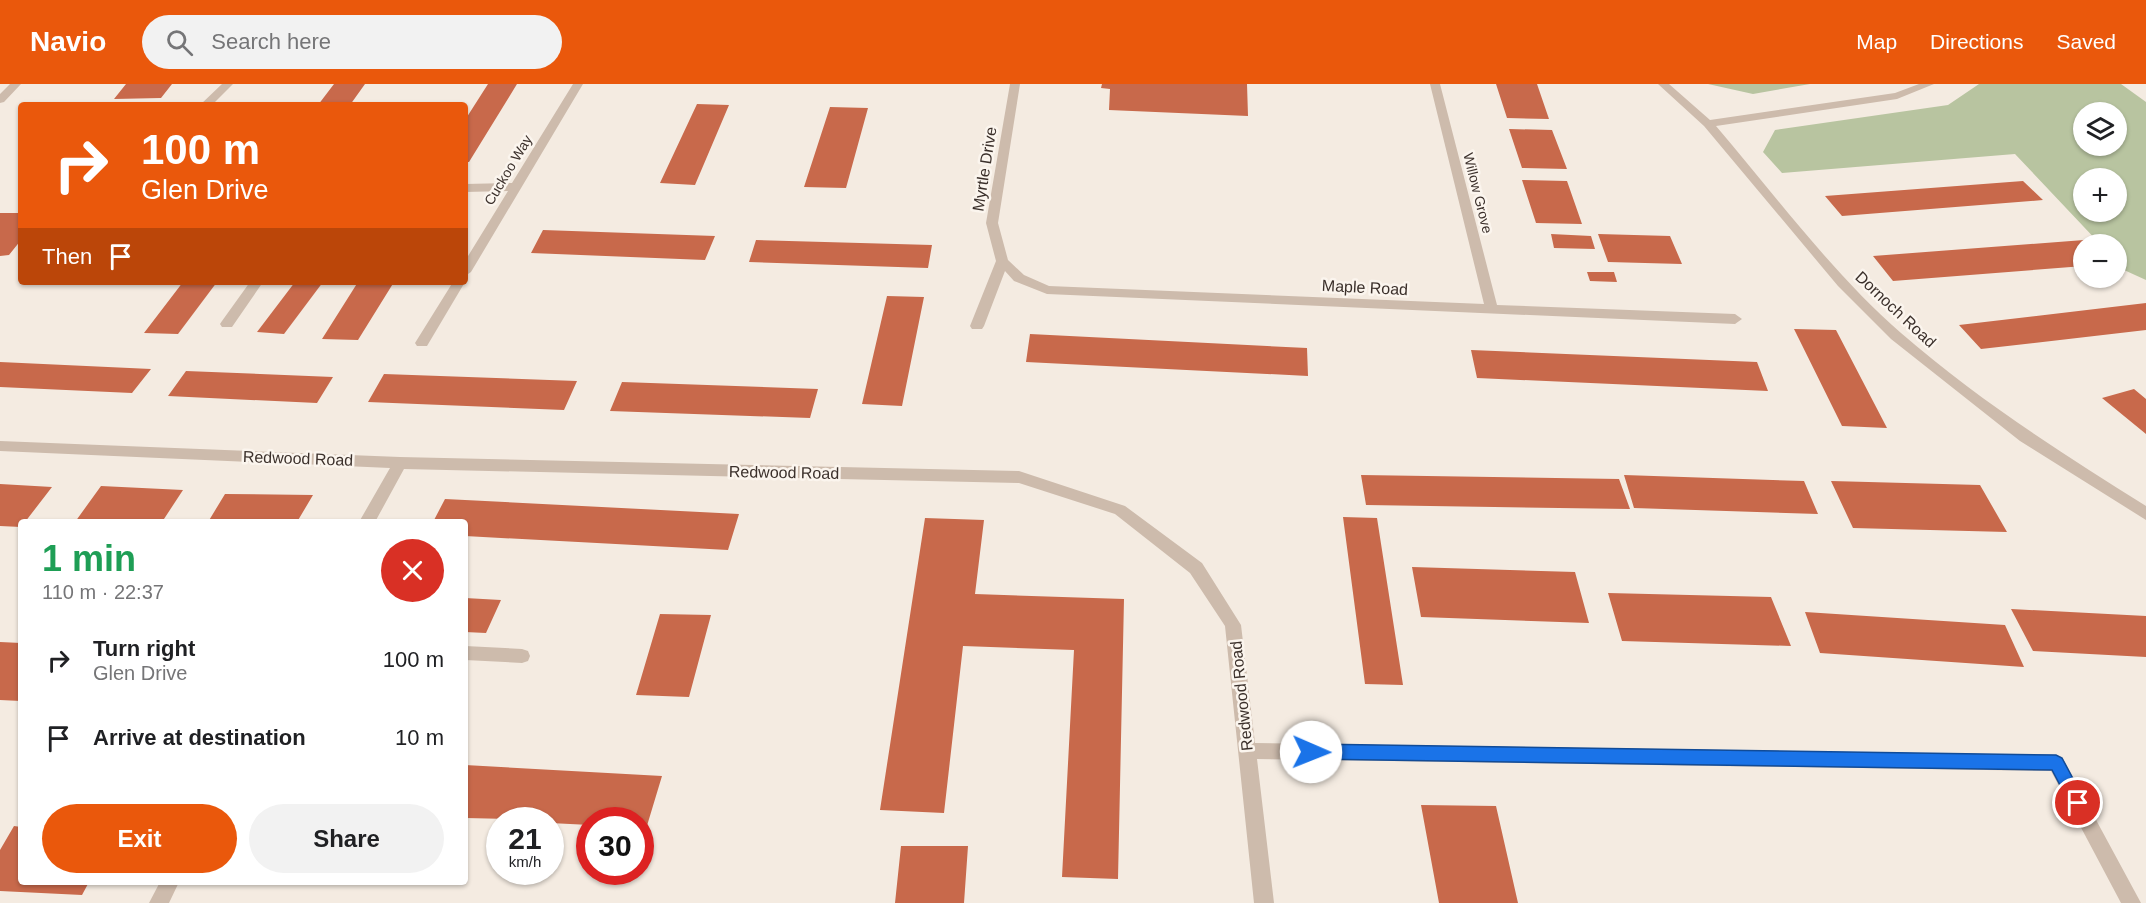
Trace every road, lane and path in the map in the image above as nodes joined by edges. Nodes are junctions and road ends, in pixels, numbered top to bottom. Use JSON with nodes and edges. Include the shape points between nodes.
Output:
{"nodes":[{"id":1,"x":16,"y":84,"type":"edge"},
{"id":2,"x":228,"y":84,"type":"edge"},
{"id":3,"x":578,"y":84,"type":"edge"},
{"id":4,"x":1015,"y":84,"type":"edge"},
{"id":5,"x":1435,"y":84,"type":"edge"},
{"id":6,"x":1663,"y":84,"type":"edge"},
{"id":7,"x":1929,"y":84,"type":"edge"},
{"id":8,"x":0,"y":100,"type":"edge"},
{"id":9,"x":209,"y":102,"type":"edge"},
{"id":10,"x":1708,"y":124,"type":"junction"},
{"id":11,"x":516,"y":187,"type":"junction"},
{"id":12,"x":468,"y":188,"type":"edge"},
{"id":13,"x":1002,"y":261,"type":"junction"},
{"id":14,"x":468,"y":267,"type":"edge"},
{"id":15,"x":255,"y":285,"type":"edge"},
{"id":16,"x":457,"y":285,"type":"edge"},
{"id":17,"x":1492,"y":309,"type":"junction"},
{"id":18,"x":1734,"y":319,"type":"dead end"},
{"id":19,"x":226,"y":324,"type":"dead end"},
{"id":20,"x":977,"y":326,"type":"dead end"},
{"id":21,"x":422,"y":343,"type":"dead end"},
{"id":22,"x":0,"y":446,"type":"edge"},
{"id":23,"x":400,"y":463,"type":"junction"},
{"id":24,"x":2146,"y":514,"type":"edge"},
{"id":25,"x":369,"y":519,"type":"edge"},
{"id":26,"x":468,"y":653,"type":"edge"},
{"id":27,"x":522,"y":656,"type":"dead end"},
{"id":28,"x":1247,"y":751,"type":"junction"},
{"id":29,"x":168,"y":885,"type":"edge"},
{"id":30,"x":159,"y":903,"type":"edge"},
{"id":31,"x":1264,"y":903,"type":"edge"},
{"id":32,"x":2131,"y":903,"type":"edge"}],
"edges":[{"from":1,"to":8,"type":"street"},
{"from":2,"to":9,"type":"street"},
{"from":3,"to":11,"type":"street","name":"Cuckoo Way"},
{"from":4,"to":13,"type":"street","name":"Myrtle Drive","via":[[992,223]]},
{"from":5,"to":17,"type":"street","name":"Willow Grove"},
{"from":6,"to":10,"type":"street","name":"Dornoch Road"},
{"from":7,"to":10,"type":"street","via":[[1897,96]]},
{"from":10,"to":24,"type":"street","name":"Dornoch Road","via":[[1843,283],[1896,336],[2025,437]]},
{"from":11,"to":12,"type":"street"},
{"from":11,"to":14,"type":"street","name":"Cuckoo Way"},
{"from":13,"to":17,"type":"street","name":"Maple Road","via":[[1019,278],[1047,290]]},
{"from":13,"to":20,"type":"street"},
{"from":15,"to":19,"type":"street"},
{"from":16,"to":21,"type":"street"},
{"from":17,"to":18,"type":"street","name":"Maple Road"},
{"from":22,"to":23,"type":"street","name":"Redwood Road"},
{"from":23,"to":25,"type":"street"},
{"from":23,"to":28,"type":"street","name":"Redwood Road","via":[[1020,477],[1120,510],[1196,568],[1233,625]]},
{"from":26,"to":27,"type":"street"},
{"from":28,"to":31,"type":"street","name":"Redwood Road"},
{"from":28,"to":32,"type":"street","via":[[2056,763]]},
{"from":29,"to":30,"type":"street"}]}
